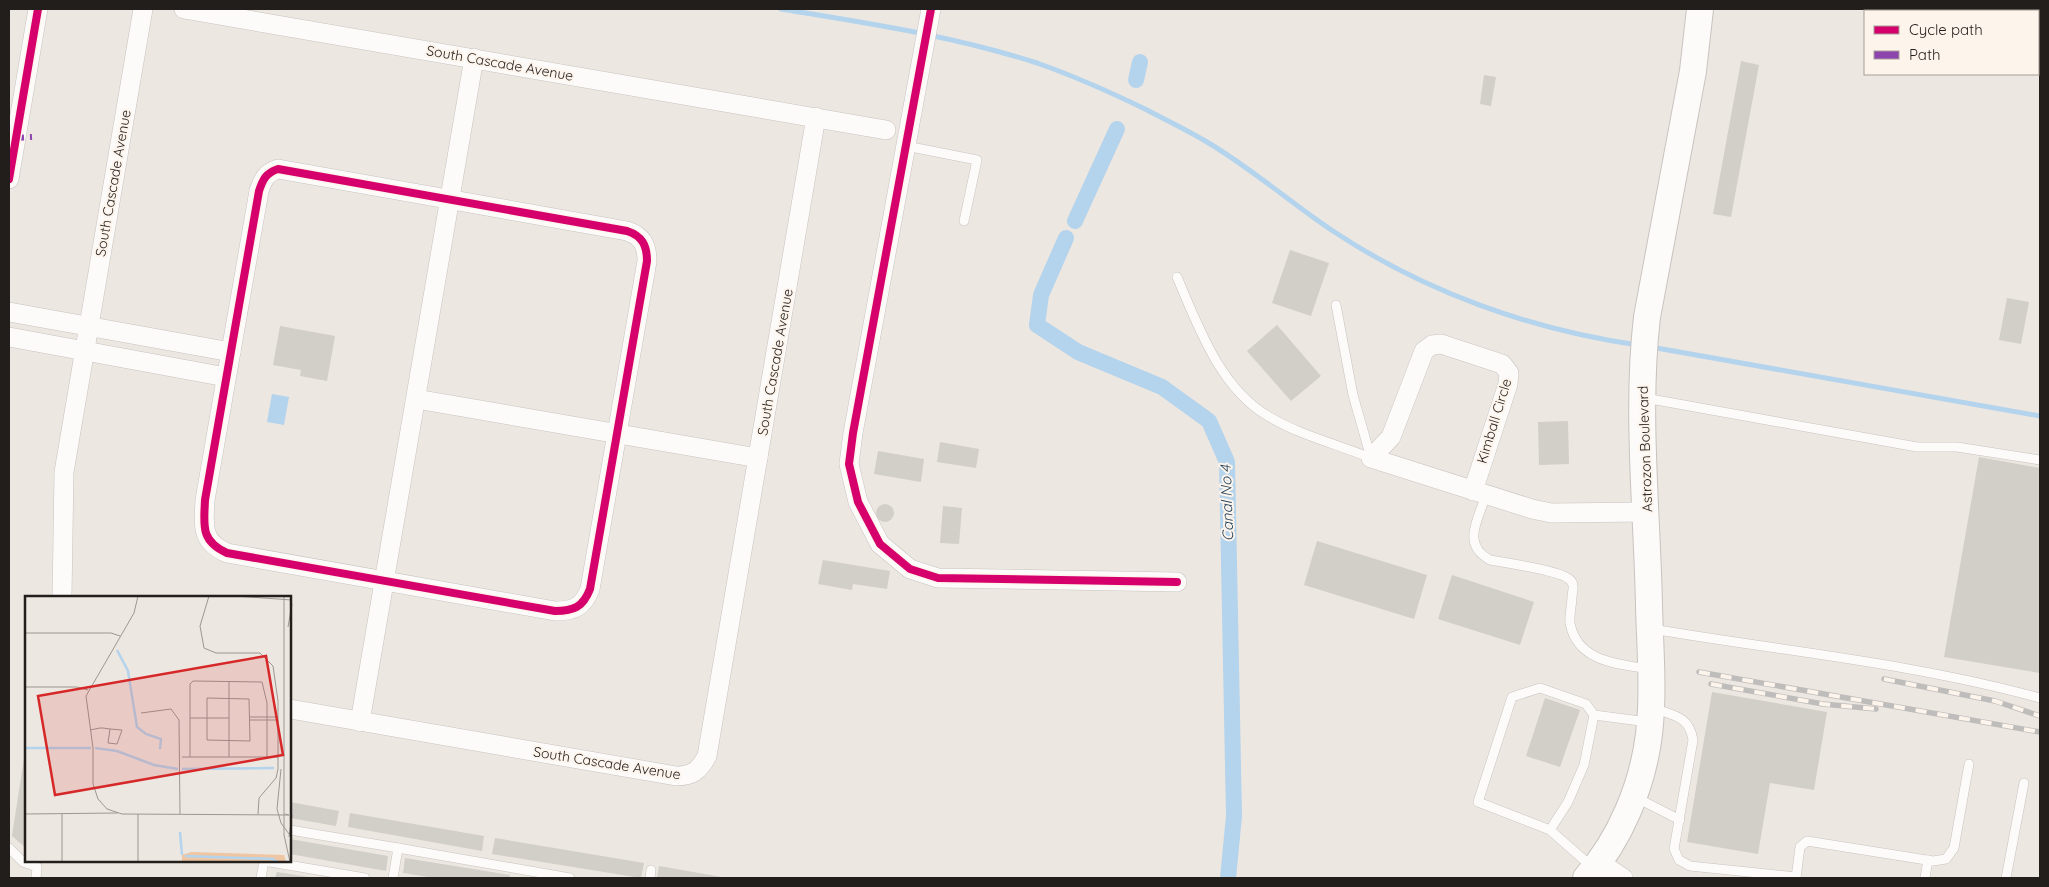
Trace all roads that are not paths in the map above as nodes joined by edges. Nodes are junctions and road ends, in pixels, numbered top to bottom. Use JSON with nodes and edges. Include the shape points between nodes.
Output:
{"nodes":[{"id":1,"x":38,"y":9,"type":"edge"},
{"id":2,"x":143,"y":9,"type":"edge"},
{"id":3,"x":184,"y":9,"type":"edge"},
{"id":4,"x":931,"y":9,"type":"edge"},
{"id":5,"x":1700,"y":9,"type":"edge"},
{"id":6,"x":474,"y":58,"type":"junction"},
{"id":7,"x":816,"y":117,"type":"junction"},
{"id":8,"x":886,"y":130,"type":"dead end"},
{"id":9,"x":906,"y":146,"type":"junction"},
{"id":10,"x":9,"y":179,"type":"edge"},
{"id":11,"x":450,"y":199,"type":"junction"},
{"id":12,"x":964,"y":221,"type":"dead end"},
{"id":13,"x":1177,"y":277,"type":"dead end"},
{"id":14,"x":1336,"y":306,"type":"dead end"},
{"id":15,"x":9,"y":312,"type":"edge"},
{"id":16,"x":88,"y":327,"type":"junction"},
{"id":17,"x":9,"y":337,"type":"edge"},
{"id":18,"x":85,"y":352,"type":"junction"},
{"id":19,"x":231,"y":352,"type":"junction"},
{"id":20,"x":226,"y":377,"type":"junction"},
{"id":21,"x":1642,"y":391,"type":"junction"},
{"id":22,"x":416,"y":399,"type":"junction"},
{"id":23,"x":617,"y":433,"type":"junction"},
{"id":24,"x":758,"y":458,"type":"junction"},
{"id":25,"x":1371,"y":458,"type":"junction"},
{"id":26,"x":2040,"y":460,"type":"edge"},
{"id":27,"x":1479,"y":493,"type":"junction"},
{"id":28,"x":1647,"y":512,"type":"junction"},
{"id":29,"x":385,"y":580,"type":"junction"},
{"id":30,"x":1177,"y":582,"type":"dead end"},
{"id":31,"x":62,"y":596,"type":"edge"},
{"id":32,"x":1650,"y":628,"type":"junction"},
{"id":33,"x":1650,"y":669,"type":"junction"},
{"id":34,"x":2040,"y":698,"type":"edge"},
{"id":35,"x":291,"y":710,"type":"edge"},
{"id":36,"x":1650,"y":715,"type":"junction"},
{"id":37,"x":1594,"y":716,"type":"junction"},
{"id":38,"x":360,"y":722,"type":"junction"},
{"id":39,"x":1969,"y":764,"type":"dead end"},
{"id":40,"x":2024,"y":783,"type":"dead end"},
{"id":41,"x":1633,"y":796,"type":"junction"},
{"id":42,"x":1680,"y":820,"type":"junction"},
{"id":43,"x":291,"y":830,"type":"edge"},
{"id":44,"x":1550,"y":830,"type":"junction"},
{"id":45,"x":9,"y":848,"type":"edge"},
{"id":46,"x":398,"y":848,"type":"junction"},
{"id":47,"x":1928,"y":860,"type":"junction"},
{"id":48,"x":264,"y":862,"type":"edge"},
{"id":49,"x":270,"y":862,"type":"edge"},
{"id":50,"x":1593,"y":870,"type":"edge"},
{"id":51,"x":517,"y":874,"type":"edge"},
{"id":52,"x":36,"y":878,"type":"edge"},
{"id":53,"x":261,"y":878,"type":"edge"},
{"id":54,"x":365,"y":878,"type":"edge"},
{"id":55,"x":393,"y":878,"type":"edge"},
{"id":56,"x":570,"y":878,"type":"edge"},
{"id":57,"x":1624,"y":878,"type":"edge"},
{"id":58,"x":1796,"y":878,"type":"edge"},
{"id":59,"x":1925,"y":878,"type":"edge"},
{"id":60,"x":2006,"y":878,"type":"edge"}],
"edges":[{"from":1,"to":10,"type":"street"},
{"from":2,"to":16,"type":"street","name":"South Cascade Avenue"},
{"from":3,"to":6,"type":"street","name":"South Cascade Avenue"},
{"from":4,"to":9,"type":"street"},
{"from":5,"to":21,"type":"main road","name":"Astrozon Boulevard","via":[[1693,71],[1647,317]]},
{"from":6,"to":7,"type":"street","name":"South Cascade Avenue"},
{"from":6,"to":11,"type":"street"},
{"from":7,"to":8,"type":"street","name":"South Cascade Avenue"},
{"from":7,"to":24,"type":"street","name":"South Cascade Avenue"},
{"from":9,"to":12,"type":"lane","via":[[977,160]]},
{"from":9,"to":30,"type":"street","via":[[849,464],[858,502],[880,544],[910,570],[938,578]]},
{"from":11,"to":19,"type":"street","via":[[288,170],[270,172],[263,179],[259,191]]},
{"from":11,"to":22,"type":"street"},
{"from":11,"to":23,"type":"street","via":[[627,231],[643,240],[648,260]]},
{"from":13,"to":25,"type":"lane","via":[[1200,330],[1243,398],[1267,416],[1288,426]]},
{"from":14,"to":25,"type":"lane","via":[[1353,395]]},
{"from":15,"to":16,"type":"street"},
{"from":16,"to":18,"type":"street","name":"South Cascade Avenue"},
{"from":16,"to":19,"type":"street"},
{"from":17,"to":18,"type":"street"},
{"from":18,"to":20,"type":"street"},
{"from":18,"to":31,"type":"street","name":"South Cascade Avenue","via":[[64,472]]},
{"from":19,"to":20,"type":"street"},
{"from":20,"to":29,"type":"street","via":[[205,500],[204,525],[207,538],[214,547],[227,553]]},
{"from":21,"to":26,"type":"lane","via":[[1917,447],[1957,447]]},
{"from":21,"to":28,"type":"main road","name":"Astrozon Boulevard"},
{"from":22,"to":23,"type":"street"},
{"from":22,"to":29,"type":"street"},
{"from":23,"to":24,"type":"street"},
{"from":23,"to":29,"type":"street","via":[[590,589],[578,608],[555,610]]},
{"from":24,"to":38,"type":"street","name":"South Cascade Avenue","via":[[707,756],[696,772],[676,776]]},
{"from":25,"to":27,"type":"street"},
{"from":25,"to":27,"type":"street","name":"Kimball Circle","via":[[1391,437],[1424,351],[1432,345],[1441,344],[1502,364],[1509,373]]},
{"from":27,"to":28,"type":"street","via":[[1551,513]]},
{"from":27,"to":33,"type":"lane","via":[[1473,536],[1474,546],[1481,555],[1569,579],[1573,585],[1570,623],[1579,645],[1591,655],[1608,662]]},
{"from":28,"to":32,"type":"main road","name":"Astrozon Boulevard"},
{"from":29,"to":38,"type":"street"},
{"from":32,"to":33,"type":"main road","name":"Astrozon Boulevard"},
{"from":32,"to":34,"type":"lane","via":[[1890,665]]},
{"from":33,"to":36,"type":"main road","name":"Astrozon Boulevard"},
{"from":35,"to":38,"type":"street","name":"South Cascade Avenue"},
{"from":36,"to":37,"type":"lane"},
{"from":36,"to":41,"type":"main road","name":"Astrozon Boulevard","via":[[1647,744]]},
{"from":36,"to":42,"type":"lane","via":[[1683,719],[1691,727],[1693,740]]},
{"from":37,"to":44,"type":"lane","via":[[1584,765],[1568,802]]},
{"from":37,"to":44,"type":"lane","via":[[1586,704],[1540,688],[1512,697],[1478,802]]},
{"from":39,"to":47,"type":"lane","via":[[1954,848],[1946,859]]},
{"from":40,"to":60,"type":"lane"},
{"from":41,"to":42,"type":"lane"},
{"from":41,"to":50,"type":"main road","name":"Astrozon Boulevard","via":[[1617,835]]},
{"from":42,"to":58,"type":"lane","via":[[1674,848],[1679,860],[1690,866]]},
{"from":43,"to":46,"type":"lane"},
{"from":44,"to":50,"type":"lane"},
{"from":45,"to":52,"type":"lane","via":[[23,862],[38,867]]},
{"from":46,"to":51,"type":"lane"},
{"from":46,"to":55,"type":"lane"},
{"from":47,"to":58,"type":"lane","via":[[1807,840],[1800,847]]},
{"from":47,"to":59,"type":"lane"},
{"from":48,"to":53,"type":"lane"},
{"from":49,"to":54,"type":"lane"},
{"from":50,"to":57,"type":"street"},
{"from":51,"to":56,"type":"lane"}]}
